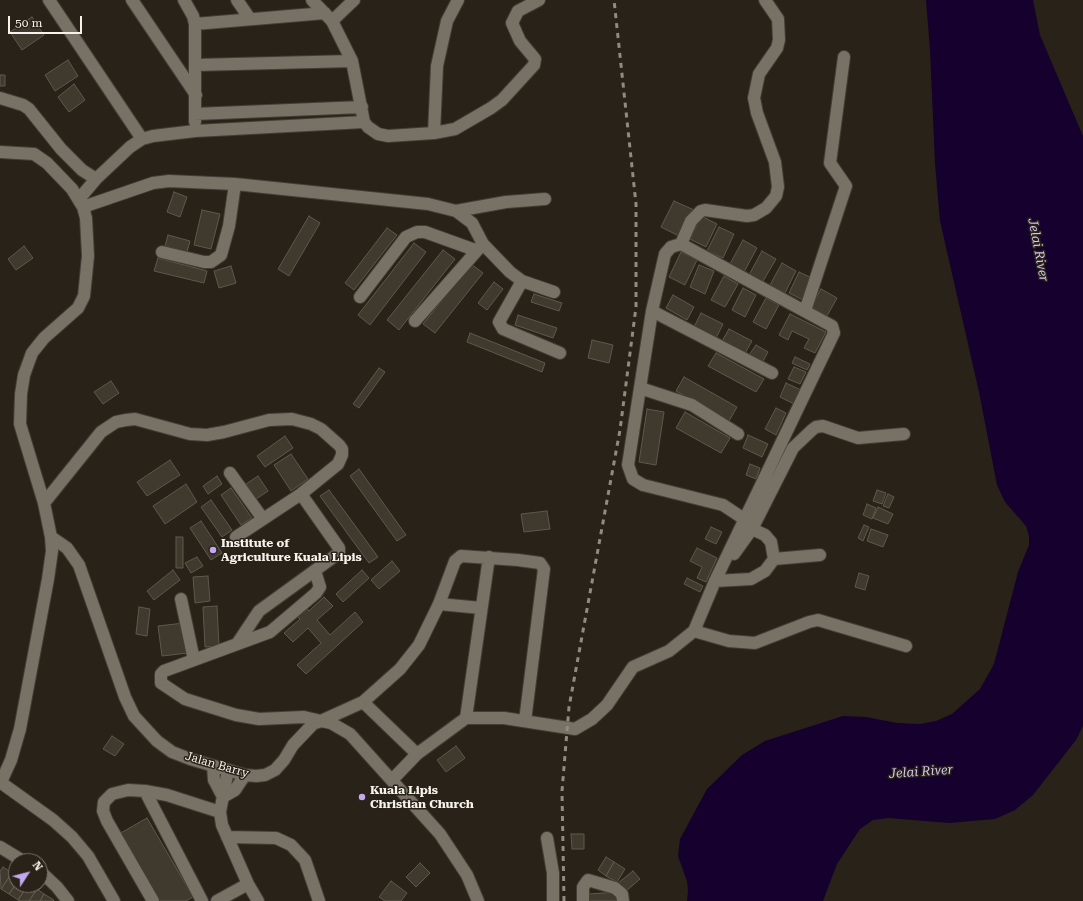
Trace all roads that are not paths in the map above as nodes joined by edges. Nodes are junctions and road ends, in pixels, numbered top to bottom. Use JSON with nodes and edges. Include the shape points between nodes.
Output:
{"nodes":[{"id":1,"x":49,"y":0,"type":"edge"},
{"id":2,"x":132,"y":0,"type":"edge"},
{"id":3,"x":184,"y":0,"type":"edge"},
{"id":4,"x":237,"y":0,"type":"edge"},
{"id":5,"x":312,"y":0,"type":"edge"},
{"id":6,"x":354,"y":0,"type":"edge"},
{"id":7,"x":458,"y":0,"type":"edge"},
{"id":8,"x":539,"y":0,"type":"edge"},
{"id":9,"x":765,"y":0,"type":"edge"},
{"id":10,"x":329,"y":17,"type":"junction"},
{"id":11,"x":250,"y":19,"type":"junction"},
{"id":12,"x":195,"y":24,"type":"junction"},
{"id":13,"x":844,"y":57,"type":"dead end"},
{"id":14,"x":352,"y":61,"type":"junction"},
{"id":15,"x":196,"y":66,"type":"junction"},
{"id":16,"x":196,"y":95,"type":"junction"},
{"id":17,"x":0,"y":98,"type":"edge"},
{"id":18,"x":362,"y":107,"type":"junction"},
{"id":19,"x":195,"y":114,"type":"junction"},
{"id":20,"x":364,"y":122,"type":"junction"},
{"id":21,"x":195,"y":131,"type":"junction"},
{"id":22,"x":434,"y":133,"type":"junction"},
{"id":23,"x":142,"y":139,"type":"junction"},
{"id":24,"x":0,"y":152,"type":"edge"},
{"id":25,"x":96,"y":179,"type":"junction"},
{"id":26,"x":235,"y":184,"type":"junction"},
{"id":27,"x":545,"y":199,"type":"dead end"},
{"id":28,"x":81,"y":203,"type":"junction"},
{"id":29,"x":456,"y":211,"type":"junction"},
{"id":30,"x":681,"y":244,"type":"junction"},
{"id":31,"x":479,"y":247,"type":"junction"},
{"id":32,"x":162,"y":252,"type":"dead end"},
{"id":33,"x":522,"y":281,"type":"junction"},
{"id":34,"x":554,"y":292,"type":"dead end"},
{"id":35,"x":360,"y":297,"type":"dead end"},
{"id":36,"x":652,"y":311,"type":"junction"},
{"id":37,"x":806,"y":311,"type":"junction"},
{"id":38,"x":415,"y":321,"type":"dead end"},
{"id":39,"x":560,"y":353,"type":"dead end"},
{"id":40,"x":772,"y":373,"type":"dead end"},
{"id":41,"x":640,"y":388,"type":"junction"},
{"id":42,"x":738,"y":434,"type":"dead end"},
{"id":43,"x":904,"y":434,"type":"dead end"},
{"id":44,"x":230,"y":473,"type":"dead end"},
{"id":45,"x":301,"y":494,"type":"junction"},
{"id":46,"x":44,"y":503,"type":"junction"},
{"id":47,"x":263,"y":519,"type":"junction"},
{"id":48,"x":744,"y":519,"type":"junction"},
{"id":49,"x":752,"y":528,"type":"junction"},
{"id":50,"x":51,"y":537,"type":"junction"},
{"id":51,"x":236,"y":537,"type":"dead end"},
{"id":52,"x":820,"y":555,"type":"dead end"},
{"id":53,"x":489,"y":557,"type":"junction"},
{"id":54,"x":774,"y":559,"type":"junction"},
{"id":55,"x":314,"y":571,"type":"junction"},
{"id":56,"x":715,"y":581,"type":"junction"},
{"id":57,"x":181,"y":599,"type":"dead end"},
{"id":58,"x":439,"y":604,"type":"junction"},
{"id":59,"x":481,"y":608,"type":"junction"},
{"id":60,"x":694,"y":631,"type":"junction"},
{"id":61,"x":237,"y":644,"type":"junction"},
{"id":62,"x":906,"y":646,"type":"dead end"},
{"id":63,"x":194,"y":660,"type":"junction"},
{"id":64,"x":363,"y":702,"type":"junction"},
{"id":65,"x":466,"y":718,"type":"junction"},
{"id":66,"x":321,"y":721,"type":"junction"},
{"id":67,"x":525,"y":721,"type":"junction"},
{"id":68,"x":417,"y":754,"type":"junction"},
{"id":69,"x":213,"y":766,"type":"junction"},
{"id":70,"x":228,"y":770,"type":"junction"},
{"id":71,"x":245,"y":775,"type":"junction"},
{"id":72,"x":392,"y":780,"type":"junction"},
{"id":73,"x":1,"y":782,"type":"edge"},
{"id":74,"x":145,"y":791,"type":"junction"},
{"id":75,"x":221,"y":805,"type":"junction"},
{"id":76,"x":227,"y":836,"type":"junction"},
{"id":77,"x":547,"y":838,"type":"dead end"},
{"id":78,"x":0,"y":847,"type":"edge"},
{"id":79,"x":10,"y":853,"type":"edge"},
{"id":80,"x":48,"y":879,"type":"edge"},
{"id":81,"x":248,"y":884,"type":"junction"},
{"id":82,"x":68,"y":901,"type":"edge"},
{"id":83,"x":114,"y":901,"type":"edge"},
{"id":84,"x":153,"y":901,"type":"edge"},
{"id":85,"x":202,"y":901,"type":"edge"},
{"id":86,"x":217,"y":901,"type":"edge"},
{"id":87,"x":258,"y":901,"type":"edge"},
{"id":88,"x":319,"y":901,"type":"edge"},
{"id":89,"x":478,"y":901,"type":"edge"},
{"id":90,"x":553,"y":901,"type":"edge"},
{"id":91,"x":583,"y":901,"type":"edge"},
{"id":92,"x":623,"y":901,"type":"edge"}],
"edges":[{"from":1,"to":23,"type":"street"},
{"from":2,"to":16,"type":"street"},
{"from":3,"to":12,"type":"street"},
{"from":4,"to":11,"type":"street"},
{"from":5,"to":10,"type":"street"},
{"from":6,"to":10,"type":"street"},
{"from":7,"to":22,"type":"street","via":[[447,20],[437,66]]},
{"from":8,"to":22,"type":"street","via":[[518,11],[512,23],[520,41],[534,59],[534,65],[502,100],[491,108],[455,128]]},
{"from":9,"to":30,"type":"street","via":[[778,19],[779,40],[777,48],[760,74],[754,98],[775,162],[778,187],[776,196],[766,208],[754,215],[701,211],[691,221]]},
{"from":10,"to":11,"type":"street"},
{"from":10,"to":14,"type":"street"},
{"from":11,"to":12,"type":"street"},
{"from":12,"to":15,"type":"street"},
{"from":13,"to":37,"type":"street","via":[[830,163],[846,186]]},
{"from":14,"to":15,"type":"street"},
{"from":14,"to":18,"type":"street"},
{"from":15,"to":16,"type":"street"},
{"from":16,"to":19,"type":"street"},
{"from":17,"to":25,"type":"street","via":[[29,109],[61,149],[82,170]]},
{"from":18,"to":19,"type":"street"},
{"from":18,"to":20,"type":"street"},
{"from":19,"to":21,"type":"street"},
{"from":20,"to":21,"type":"street"},
{"from":20,"to":22,"type":"street","via":[[378,134],[388,136]]},
{"from":21,"to":23,"type":"street"},
{"from":23,"to":25,"type":"street"},
{"from":24,"to":28,"type":"street","via":[[34,154],[48,164]]},
{"from":25,"to":28,"type":"street"},
{"from":26,"to":28,"type":"street","via":[[169,181]]},
{"from":26,"to":29,"type":"street","via":[[428,204]]},
{"from":26,"to":32,"type":"street","via":[[229,226],[221,255],[211,262],[204,262]]},
{"from":27,"to":29,"type":"street","via":[[510,201]]},
{"from":28,"to":46,"type":"street","via":[[86,218],[88,256],[84,296],[78,308],[44,338],[32,354],[21,394],[20,424]]},
{"from":29,"to":31,"type":"street","via":[[472,223]]},
{"from":30,"to":36,"type":"street","via":[[665,254]]},
{"from":30,"to":37,"type":"street"},
{"from":31,"to":33,"type":"street"},
{"from":31,"to":35,"type":"street","via":[[417,232],[406,237]]},
{"from":31,"to":38,"type":"street"},
{"from":33,"to":34,"type":"street"},
{"from":33,"to":39,"type":"street","via":[[499,322],[503,329]]},
{"from":36,"to":40,"type":"street"},
{"from":36,"to":41,"type":"street"},
{"from":37,"to":48,"type":"street","via":[[832,326],[833,338]]},
{"from":41,"to":42,"type":"street","via":[[692,405]]},
{"from":41,"to":48,"type":"street","via":[[628,465],[633,479],[643,485],[723,505]]},
{"from":43,"to":49,"type":"street","via":[[858,438],[823,426],[816,427],[793,448]]},
{"from":44,"to":47,"type":"street"},
{"from":45,"to":46,"type":"street","via":[[338,464],[342,454],[339,445],[311,424],[292,419],[269,420],[207,435],[190,434],[135,419],[116,422],[101,432]]},
{"from":45,"to":47,"type":"street"},
{"from":45,"to":55,"type":"street","via":[[339,548],[339,553]]},
{"from":46,"to":50,"type":"street"},
{"from":47,"to":51,"type":"street"},
{"from":48,"to":56,"type":"street"},
{"from":49,"to":54,"type":"street","via":[[765,535],[771,542]]},
{"from":49,"to":56,"type":"street"},
{"from":50,"to":69,"type":"street","name":"Jalan Barry","via":[[67,548],[79,565],[125,698],[134,716],[157,742],[172,752]]},
{"from":50,"to":73,"type":"street","via":[[48,580],[20,729]]},
{"from":52,"to":54,"type":"street"},
{"from":53,"to":58,"type":"street","name":"Jalan Barry","via":[[461,556],[455,561]]},
{"from":53,"to":59,"type":"street"},
{"from":53,"to":67,"type":"street","name":"Jalan Barry","via":[[540,563],[544,569]]},
{"from":54,"to":56,"type":"street","via":[[765,571],[751,580]]},
{"from":55,"to":61,"type":"street","via":[[259,611]]},
{"from":55,"to":61,"type":"street","via":[[320,587],[316,593],[270,632]]},
{"from":56,"to":60,"type":"street"},
{"from":57,"to":63,"type":"street"},
{"from":58,"to":59,"type":"street"},
{"from":58,"to":64,"type":"street","name":"Jalan Barry","via":[[419,645],[400,669]]},
{"from":59,"to":65,"type":"street"},
{"from":60,"to":62,"type":"street","via":[[729,641],[755,643],[818,620]]},
{"from":60,"to":67,"type":"street","via":[[669,651],[633,667],[607,705],[575,729]]},
{"from":61,"to":63,"type":"street"},
{"from":63,"to":66,"type":"street","via":[[164,671],[161,674],[161,683],[185,699],[236,715],[259,719],[304,716]]},
{"from":64,"to":66,"type":"street","name":"Jalan Barry"},
{"from":64,"to":68,"type":"street"},
{"from":65,"to":67,"type":"street"},
{"from":65,"to":68,"type":"street"},
{"from":66,"to":71,"type":"street","name":"Jalan Barry","via":[[313,724],[304,733],[275,770],[265,775]]},
{"from":66,"to":72,"type":"street","via":[[331,723],[350,734]]},
{"from":68,"to":72,"type":"street"},
{"from":69,"to":70,"type":"street","name":"Jalan Barry"},
{"from":69,"to":75,"type":"street"},
{"from":70,"to":71,"type":"street","name":"Jalan Barry"},
{"from":70,"to":75,"type":"street"},
{"from":71,"to":75,"type":"street"},
{"from":72,"to":89,"type":"street","via":[[440,834],[467,875]]},
{"from":73,"to":83,"type":"street","via":[[53,820],[72,838],[88,856]]},
{"from":74,"to":75,"type":"street"},
{"from":74,"to":84,"type":"street","via":[[128,790],[112,794],[104,802],[103,811]]},
{"from":74,"to":85,"type":"street"},
{"from":75,"to":76,"type":"street","via":[[222,825]]},
{"from":76,"to":81,"type":"street"},
{"from":76,"to":88,"type":"street","via":[[276,838],[290,845],[305,860]]},
{"from":77,"to":90,"type":"street","via":[[553,873]]},
{"from":78,"to":79,"type":"street"},
{"from":80,"to":82,"type":"street"},
{"from":81,"to":86,"type":"street"},
{"from":81,"to":87,"type":"street"},
{"from":91,"to":92,"type":"street","via":[[583,887],[588,880],[616,888],[622,894]]}]}
